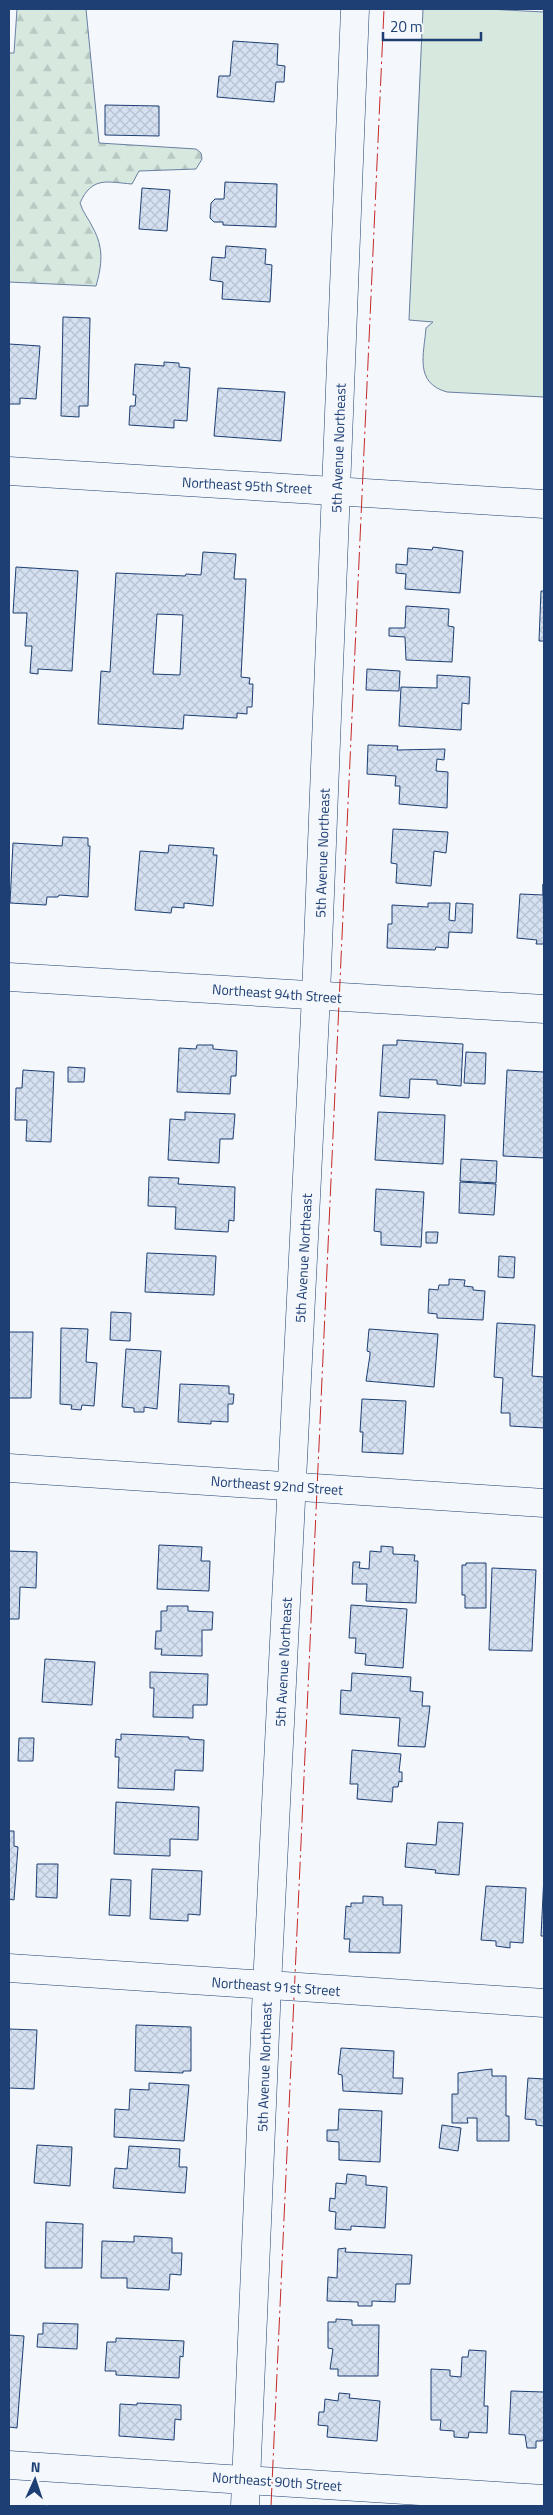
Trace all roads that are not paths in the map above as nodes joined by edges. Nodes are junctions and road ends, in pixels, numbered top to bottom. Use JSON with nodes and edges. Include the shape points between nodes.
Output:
{"nodes":[{"id":1,"x":356,"y":9,"type":"edge"},
{"id":2,"x":9,"y":471,"type":"edge"},
{"id":3,"x":336,"y":490,"type":"junction"},
{"id":4,"x":544,"y":504,"type":"edge"},
{"id":5,"x":9,"y":977,"type":"edge"},
{"id":6,"x":316,"y":995,"type":"junction"},
{"id":7,"x":544,"y":1009,"type":"edge"},
{"id":8,"x":9,"y":1468,"type":"edge"},
{"id":9,"x":291,"y":1486,"type":"junction"},
{"id":10,"x":544,"y":1503,"type":"edge"},
{"id":11,"x":9,"y":1968,"type":"edge"},
{"id":12,"x":267,"y":1986,"type":"junction"},
{"id":13,"x":544,"y":2002,"type":"edge"},
{"id":14,"x":9,"y":2465,"type":"edge"},
{"id":15,"x":246,"y":2479,"type":"junction"},
{"id":16,"x":544,"y":2499,"type":"edge"},
{"id":17,"x":245,"y":2506,"type":"edge"}],
"edges":[{"from":1,"to":3,"type":"street","name":"5th Avenue Northeast"},
{"from":2,"to":3,"type":"street","name":"Northeast 95th Street"},
{"from":3,"to":4,"type":"street","name":"Northeast 95th Street"},
{"from":3,"to":6,"type":"street","name":"5th Avenue Northeast"},
{"from":5,"to":6,"type":"street","name":"Northeast 94th Street"},
{"from":6,"to":7,"type":"street","name":"Northeast 94th Street"},
{"from":6,"to":9,"type":"street","name":"5th Avenue Northeast"},
{"from":8,"to":9,"type":"street","name":"Northeast 92nd Street"},
{"from":9,"to":10,"type":"street","name":"Northeast 92nd Street"},
{"from":9,"to":12,"type":"street","name":"5th Avenue Northeast"},
{"from":11,"to":12,"type":"street","name":"Northeast 91st Street"},
{"from":12,"to":13,"type":"street","name":"Northeast 91st Street"},
{"from":12,"to":15,"type":"street","name":"5th Avenue Northeast"},
{"from":14,"to":15,"type":"street","name":"Northeast 90th Street"},
{"from":15,"to":16,"type":"street","name":"Northeast 90th Street"},
{"from":15,"to":17,"type":"street","name":"5th Avenue Northeast"}]}
